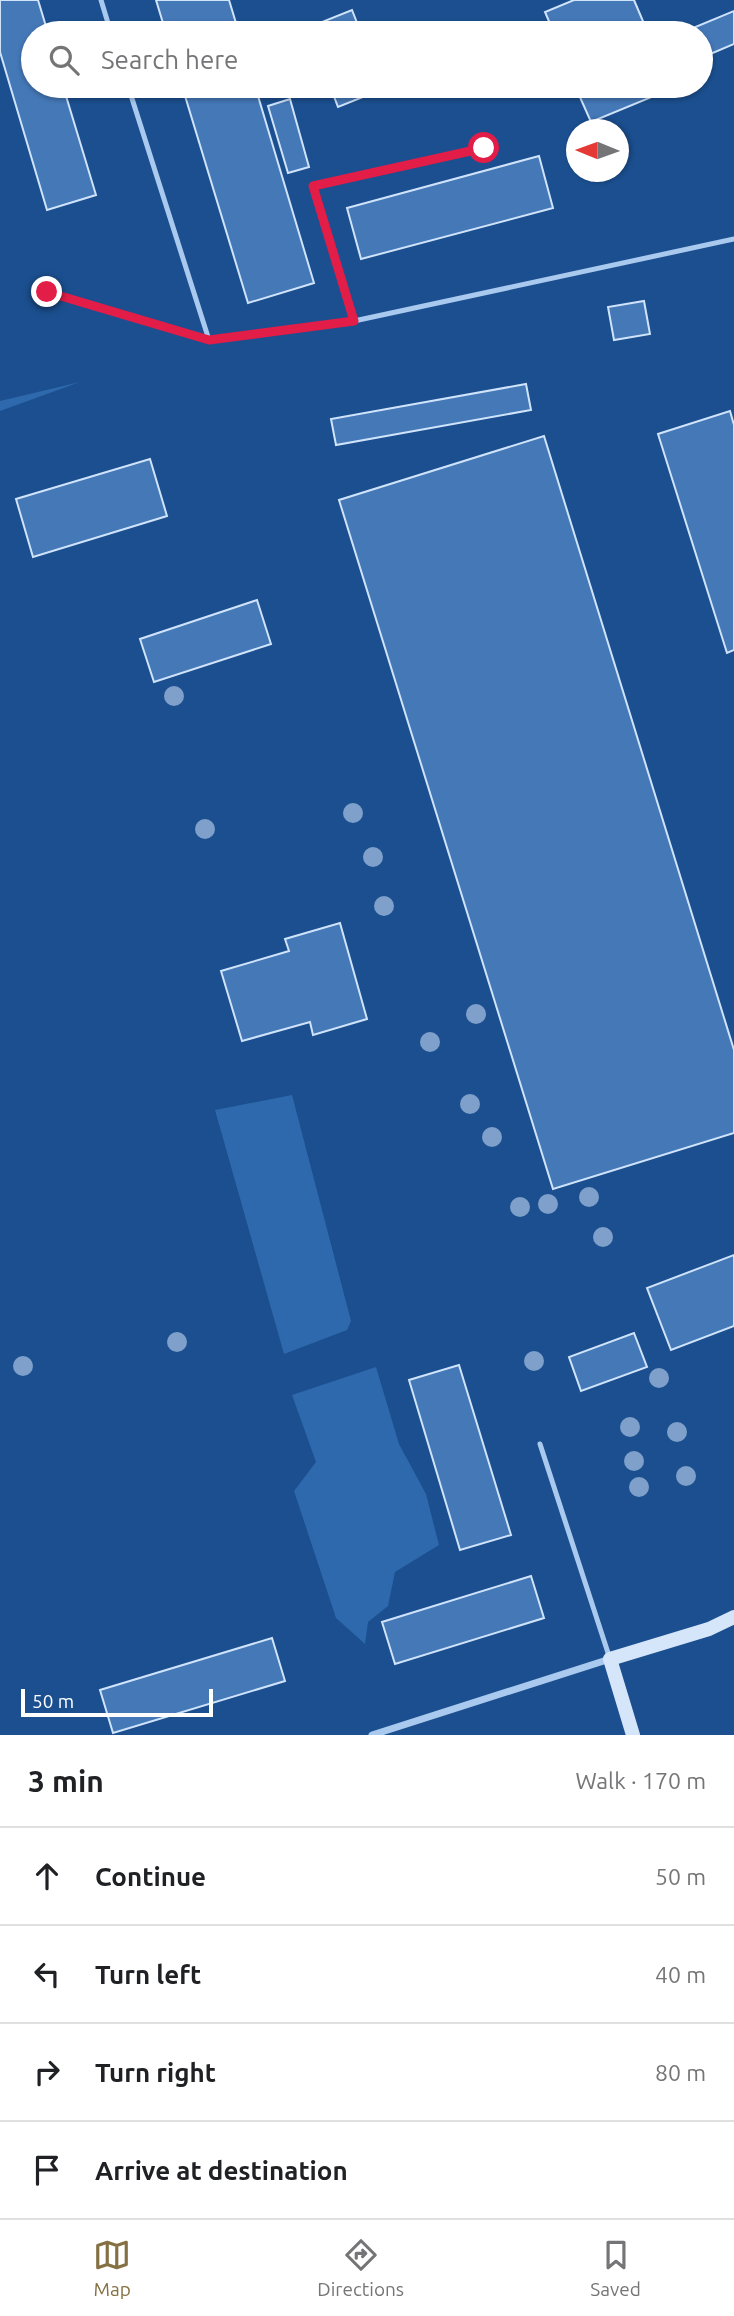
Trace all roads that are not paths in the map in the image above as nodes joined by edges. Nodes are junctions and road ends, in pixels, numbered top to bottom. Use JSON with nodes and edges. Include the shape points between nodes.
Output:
{"nodes":[{"id":1,"x":101,"y":0,"type":"edge"},
{"id":2,"x":107,"y":21,"type":"edge"},
{"id":3,"x":132,"y":98,"type":"edge"},
{"id":4,"x":484,"y":148,"type":"dead end"},
{"id":5,"x":734,"y":239,"type":"edge"},
{"id":6,"x":47,"y":292,"type":"dead end"},
{"id":7,"x":354,"y":321,"type":"junction"},
{"id":8,"x":209,"y":340,"type":"junction"},
{"id":9,"x":540,"y":1444,"type":"dead end"},
{"id":10,"x":734,"y":1617,"type":"edge"},
{"id":11,"x":610,"y":1659,"type":"junction"},
{"id":12,"x":372,"y":1735,"type":"edge"},
{"id":13,"x":633,"y":1735,"type":"edge"}],
"edges":[{"from":1,"to":2,"type":"lane"},
{"from":3,"to":8,"type":"lane"},
{"from":4,"to":7,"type":"lane","via":[[313,186]]},
{"from":5,"to":7,"type":"lane"},
{"from":6,"to":8,"type":"lane"},
{"from":7,"to":8,"type":"lane"},
{"from":9,"to":11,"type":"lane"},
{"from":10,"to":11,"type":"main road"},
{"from":11,"to":12,"type":"street"},
{"from":11,"to":13,"type":"main road"}]}
